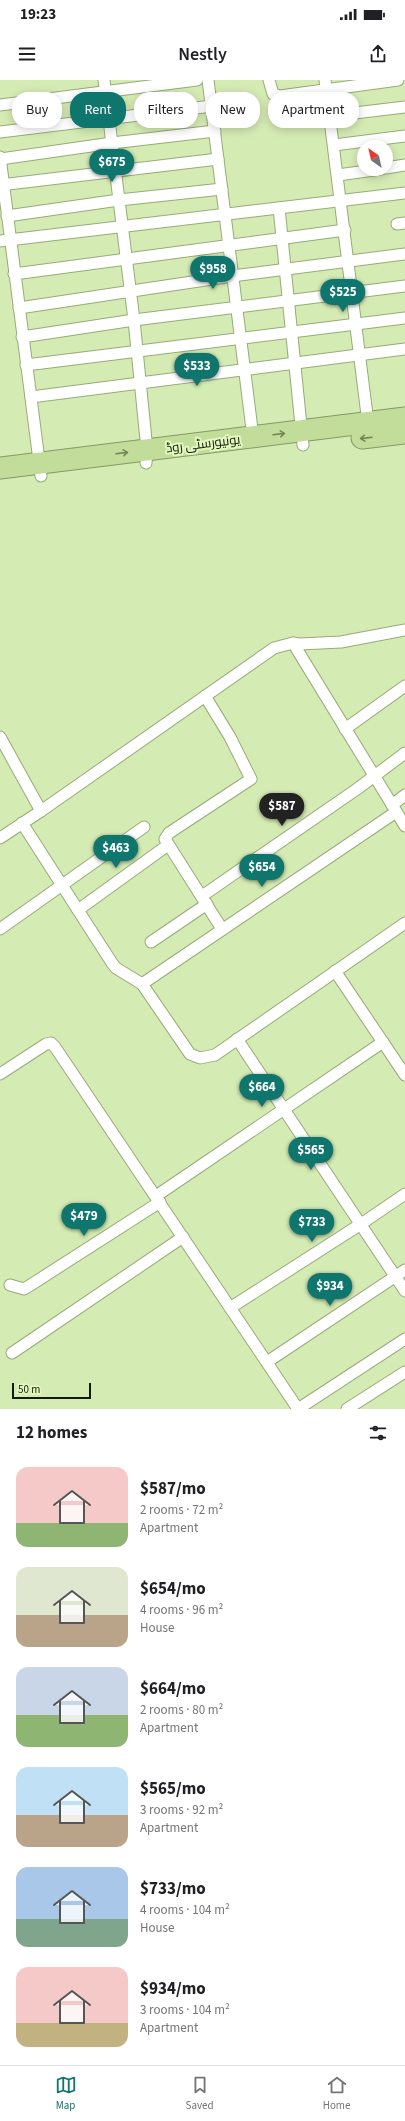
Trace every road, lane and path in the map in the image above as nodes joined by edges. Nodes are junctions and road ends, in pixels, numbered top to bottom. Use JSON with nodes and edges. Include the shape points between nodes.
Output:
{"nodes":[{"id":1,"x":104,"y":80,"type":"edge"},
{"id":2,"x":197,"y":80,"type":"edge"},
{"id":3,"x":208,"y":80,"type":"edge"},
{"id":4,"x":269,"y":80,"type":"edge"},
{"id":5,"x":398,"y":80,"type":"edge"},
{"id":6,"x":326,"y":85,"type":"edge"},
{"id":7,"x":105,"y":92,"type":"joint"},
{"id":8,"x":210,"y":92,"type":"edge"},
{"id":9,"x":70,"y":96,"type":"edge"},
{"id":10,"x":0,"y":105,"type":"edge"},
{"id":11,"x":206,"y":107,"type":"edge"},
{"id":12,"x":405,"y":107,"type":"edge"},
{"id":13,"x":359,"y":113,"type":"edge"},
{"id":14,"x":126,"y":115,"type":"edge"},
{"id":15,"x":70,"y":122,"type":"edge"},
{"id":16,"x":110,"y":128,"type":"edge"},
{"id":17,"x":215,"y":128,"type":"edge"},
{"id":18,"x":332,"y":128,"type":"edge"},
{"id":19,"x":215,"y":131,"type":"junction"},
{"id":20,"x":0,"y":132,"type":"edge"},
{"id":21,"x":405,"y":136,"type":"edge"},
{"id":22,"x":112,"y":143,"type":"junction"},
{"id":23,"x":334,"y":145,"type":"junction"},
{"id":24,"x":0,"y":158,"type":"edge"},
{"id":25,"x":218,"y":159,"type":"junction"},
{"id":26,"x":405,"y":165,"type":"edge"},
{"id":27,"x":393,"y":167,"type":"edge"},
{"id":28,"x":115,"y":171,"type":"junction"},
{"id":29,"x":357,"y":173,"type":"edge"},
{"id":30,"x":338,"y":176,"type":"junction"},
{"id":31,"x":2,"y":185,"type":"edge"},
{"id":32,"x":222,"y":189,"type":"junction"},
{"id":33,"x":405,"y":193,"type":"edge"},
{"id":34,"x":119,"y":200,"type":"junction"},
{"id":35,"x":341,"y":201,"type":"junction"},
{"id":36,"x":279,"y":208,"type":"junction"},
{"id":37,"x":225,"y":214,"type":"junction"},
{"id":38,"x":7,"y":216,"type":"junction"},
{"id":39,"x":122,"y":226,"type":"junction"},
{"id":40,"x":345,"y":230,"type":"junction"},
{"id":41,"x":282,"y":237,"type":"junction"},
{"id":42,"x":5,"y":240,"type":"edge"},
{"id":43,"x":228,"y":245,"type":"junction"},
{"id":44,"x":405,"y":254,"type":"edge"},
{"id":45,"x":126,"y":259,"type":"junction"},
{"id":46,"x":348,"y":261,"type":"junction"},
{"id":47,"x":286,"y":269,"type":"junction"},
{"id":48,"x":14,"y":274,"type":"junction"},
{"id":49,"x":232,"y":276,"type":"junction"},
{"id":50,"x":405,"y":286,"type":"edge"},
{"id":51,"x":130,"y":290,"type":"junction"},
{"id":52,"x":352,"y":294,"type":"junction"},
{"id":53,"x":289,"y":301,"type":"junction"},
{"id":54,"x":19,"y":308,"type":"junction"},
{"id":55,"x":236,"y":308,"type":"junction"},
{"id":56,"x":405,"y":318,"type":"edge"},
{"id":57,"x":134,"y":320,"type":"junction"},
{"id":58,"x":356,"y":324,"type":"junction"},
{"id":59,"x":293,"y":332,"type":"junction"},
{"id":60,"x":22,"y":337,"type":"junction"},
{"id":61,"x":240,"y":339,"type":"junction"},
{"id":62,"x":405,"y":349,"type":"edge"},
{"id":63,"x":137,"y":350,"type":"junction"},
{"id":64,"x":360,"y":355,"type":"junction"},
{"id":65,"x":296,"y":363,"type":"junction"},
{"id":66,"x":26,"y":365,"type":"junction"},
{"id":67,"x":244,"y":369,"type":"junction"},
{"id":68,"x":140,"y":383,"type":"junction"},
{"id":69,"x":31,"y":397,"type":"junction"},
{"id":70,"x":405,"y":418,"type":"edge"},
{"id":71,"x":368,"y":423,"type":"junction"},
{"id":72,"x":405,"y":433,"type":"edge"},
{"id":73,"x":253,"y":437,"type":"junction"},
{"id":74,"x":303,"y":438,"type":"junction"},
{"id":75,"x":147,"y":457,"type":"junction"},
{"id":76,"x":0,"y":468,"type":"edge"},
{"id":77,"x":41,"y":469,"type":"junction"},
{"id":78,"x":0,"y":481,"type":"edge"},
{"id":79,"x":405,"y":630,"type":"edge"},
{"id":80,"x":293,"y":643,"type":"junction"},
{"id":81,"x":405,"y":686,"type":"edge"},
{"id":82,"x":205,"y":696,"type":"junction"},
{"id":83,"x":345,"y":729,"type":"junction"},
{"id":84,"x":0,"y":737,"type":"edge"},
{"id":85,"x":405,"y":753,"type":"edge"},
{"id":86,"x":374,"y":776,"type":"junction"},
{"id":87,"x":405,"y":795,"type":"edge"},
{"id":88,"x":394,"y":808,"type":"junction"},
{"id":89,"x":41,"y":812,"type":"junction"},
{"id":90,"x":22,"y":823,"type":"junction"},
{"id":91,"x":405,"y":826,"type":"edge"},
{"id":92,"x":144,"y":827,"type":"dead end"},
{"id":93,"x":0,"y":838,"type":"edge"},
{"id":94,"x":168,"y":845,"type":"junction"},
{"id":95,"x":62,"y":886,"type":"junction"},
{"id":96,"x":204,"y":900,"type":"junction"},
{"id":97,"x":78,"y":910,"type":"junction"},
{"id":98,"x":405,"y":923,"type":"edge"},
{"id":99,"x":0,"y":929,"type":"edge"},
{"id":100,"x":222,"y":929,"type":"junction"},
{"id":101,"x":152,"y":942,"type":"dead end"},
{"id":102,"x":335,"y":971,"type":"junction"},
{"id":103,"x":142,"y":984,"type":"junction"},
{"id":104,"x":236,"y":1039,"type":"junction"},
{"id":105,"x":383,"y":1042,"type":"junction"},
{"id":106,"x":0,"y":1074,"type":"edge"},
{"id":107,"x":405,"y":1075,"type":"edge"},
{"id":108,"x":283,"y":1108,"type":"junction"},
{"id":109,"x":405,"y":1194,"type":"edge"},
{"id":110,"x":158,"y":1199,"type":"junction"},
{"id":111,"x":361,"y":1224,"type":"junction"},
{"id":112,"x":184,"y":1237,"type":"junction"},
{"id":113,"x":405,"y":1270,"type":"edge"},
{"id":114,"x":396,"y":1277,"type":"junction"},
{"id":115,"x":10,"y":1285,"type":"dead end"},
{"id":116,"x":405,"y":1291,"type":"edge"},
{"id":117,"x":230,"y":1308,"type":"junction"},
{"id":118,"x":405,"y":1339,"type":"edge"},
{"id":119,"x":12,"y":1353,"type":"dead end"},
{"id":120,"x":267,"y":1362,"type":"junction"},
{"id":121,"x":405,"y":1372,"type":"edge"},
{"id":122,"x":298,"y":1409,"type":"edge"},
{"id":123,"x":347,"y":1409,"type":"edge"}],
"edges":[{"from":1,"to":7,"type":"street"},
{"from":2,"to":7,"type":"street"},
{"from":3,"to":8,"type":"street"},
{"from":4,"to":6,"type":"street","via":[[273,94],[280,96]]},
{"from":5,"to":6,"type":"street"},
{"from":9,"to":10,"type":"street"},
{"from":11,"to":14,"type":"street"},
{"from":12,"to":13,"type":"street"},
{"from":15,"to":20,"type":"street"},
{"from":16,"to":22,"type":"street"},
{"from":17,"to":19,"type":"street"},
{"from":18,"to":23,"type":"street"},
{"from":19,"to":22,"type":"street"},
{"from":19,"to":25,"type":"street"},
{"from":21,"to":23,"type":"street"},
{"from":22,"to":24,"type":"street"},
{"from":22,"to":28,"type":"street"},
{"from":23,"to":30,"type":"street"},
{"from":24,"to":31,"type":"street"},
{"from":25,"to":28,"type":"street"},
{"from":25,"to":32,"type":"street"},
{"from":26,"to":27,"type":"street"},
{"from":28,"to":31,"type":"street"},
{"from":28,"to":34,"type":"street"},
{"from":29,"to":30,"type":"street"},
{"from":30,"to":35,"type":"street"},
{"from":31,"to":38,"type":"street"},
{"from":32,"to":34,"type":"street"},
{"from":32,"to":37,"type":"street"},
{"from":33,"to":35,"type":"street"},
{"from":34,"to":38,"type":"street"},
{"from":34,"to":39,"type":"street"},
{"from":35,"to":36,"type":"street"},
{"from":35,"to":40,"type":"street"},
{"from":36,"to":37,"type":"street"},
{"from":36,"to":41,"type":"street"},
{"from":37,"to":39,"type":"street"},
{"from":37,"to":43,"type":"street"},
{"from":38,"to":42,"type":"street"},
{"from":39,"to":42,"type":"street"},
{"from":39,"to":45,"type":"street"},
{"from":40,"to":41,"type":"street"},
{"from":40,"to":46,"type":"street"},
{"from":41,"to":43,"type":"street"},
{"from":41,"to":47,"type":"street"},
{"from":42,"to":48,"type":"street"},
{"from":43,"to":45,"type":"street"},
{"from":43,"to":49,"type":"street"},
{"from":44,"to":46,"type":"street"},
{"from":45,"to":48,"type":"street"},
{"from":45,"to":51,"type":"street"},
{"from":46,"to":47,"type":"street"},
{"from":46,"to":52,"type":"street"},
{"from":47,"to":49,"type":"street"},
{"from":47,"to":53,"type":"street"},
{"from":48,"to":54,"type":"street"},
{"from":49,"to":51,"type":"street"},
{"from":49,"to":55,"type":"street"},
{"from":50,"to":52,"type":"street"},
{"from":51,"to":54,"type":"street"},
{"from":51,"to":57,"type":"street"},
{"from":52,"to":53,"type":"street"},
{"from":52,"to":58,"type":"street"},
{"from":53,"to":55,"type":"street"},
{"from":53,"to":59,"type":"street"},
{"from":54,"to":60,"type":"street"},
{"from":55,"to":57,"type":"street"},
{"from":55,"to":61,"type":"street"},
{"from":56,"to":58,"type":"street"},
{"from":57,"to":60,"type":"street"},
{"from":57,"to":63,"type":"street"},
{"from":58,"to":59,"type":"street"},
{"from":58,"to":64,"type":"street"},
{"from":59,"to":61,"type":"street"},
{"from":59,"to":65,"type":"street"},
{"from":60,"to":66,"type":"street"},
{"from":61,"to":63,"type":"street"},
{"from":61,"to":67,"type":"street"},
{"from":62,"to":64,"type":"street"},
{"from":63,"to":66,"type":"street"},
{"from":63,"to":68,"type":"street"},
{"from":64,"to":65,"type":"street"},
{"from":64,"to":71,"type":"street"},
{"from":65,"to":67,"type":"street"},
{"from":65,"to":74,"type":"street"},
{"from":66,"to":69,"type":"street"},
{"from":67,"to":68,"type":"street"},
{"from":67,"to":73,"type":"street"},
{"from":68,"to":69,"type":"street"},
{"from":68,"to":75,"type":"street"},
{"from":69,"to":77,"type":"street"},
{"from":70,"to":71,"type":"highway","name":"یونیورسٹی روڈ"},
{"from":71,"to":74,"type":"highway","name":"یونیورسٹی روڈ"},
{"from":72,"to":74,"type":"highway","name":"یونیورسٹی روڈ","one_way":true},
{"from":73,"to":74,"type":"highway","name":"یونیورسٹی روڈ","one_way":true},
{"from":73,"to":75,"type":"highway","name":"یونیورسٹی روڈ"},
{"from":74,"to":75,"type":"highway","name":"یونیورسٹی روڈ"},
{"from":75,"to":77,"type":"highway","name":"یونیورسٹی روڈ"},
{"from":76,"to":77,"type":"highway","name":"یونیورسٹی روڈ"},
{"from":77,"to":78,"type":"highway","name":"یونیورسٹی روڈ"},
{"from":79,"to":80,"type":"street","via":[[341,642]]},
{"from":80,"to":82,"type":"street","via":[[274,648]]},
{"from":80,"to":83,"type":"street"},
{"from":81,"to":83,"type":"street"},
{"from":82,"to":89,"type":"street"},
{"from":82,"to":94,"type":"street","via":[[230,736],[251,780],[169,833],[165,839]]},
{"from":83,"to":86,"type":"street"},
{"from":84,"to":89,"type":"street"},
{"from":85,"to":86,"type":"street"},
{"from":86,"to":88,"type":"street"},
{"from":86,"to":96,"type":"street"},
{"from":87,"to":88,"type":"street"},
{"from":88,"to":91,"type":"street"},
{"from":88,"to":100,"type":"street"},
{"from":89,"to":90,"type":"street"},
{"from":90,"to":93,"type":"street"},
{"from":90,"to":95,"type":"street"},
{"from":92,"to":95,"type":"street"},
{"from":94,"to":96,"type":"street"},
{"from":94,"to":97,"type":"street"},
{"from":95,"to":97,"type":"street"},
{"from":95,"to":99,"type":"street"},
{"from":96,"to":100,"type":"street"},
{"from":96,"to":101,"type":"street"},
{"from":97,"to":103,"type":"street","via":[[116,968]]},
{"from":98,"to":102,"type":"street"},
{"from":100,"to":103,"type":"street"},
{"from":102,"to":104,"type":"street"},
{"from":102,"to":105,"type":"street"},
{"from":103,"to":104,"type":"street","via":[[190,1054],[200,1058],[214,1055]]},
{"from":104,"to":108,"type":"street"},
{"from":105,"to":107,"type":"street"},
{"from":105,"to":108,"type":"street"},
{"from":106,"to":110,"type":"street","via":[[51,1043]]},
{"from":108,"to":110,"type":"street"},
{"from":108,"to":111,"type":"street"},
{"from":109,"to":111,"type":"street"},
{"from":110,"to":112,"type":"street"},
{"from":110,"to":115,"type":"street","via":[[30,1286],[24,1289]]},
{"from":111,"to":114,"type":"street"},
{"from":111,"to":117,"type":"street"},
{"from":112,"to":117,"type":"street"},
{"from":112,"to":119,"type":"street"},
{"from":113,"to":114,"type":"street"},
{"from":114,"to":116,"type":"street"},
{"from":114,"to":120,"type":"street"},
{"from":117,"to":120,"type":"street"},
{"from":118,"to":122,"type":"street"},
{"from":120,"to":122,"type":"street"},
{"from":121,"to":123,"type":"street"}]}
